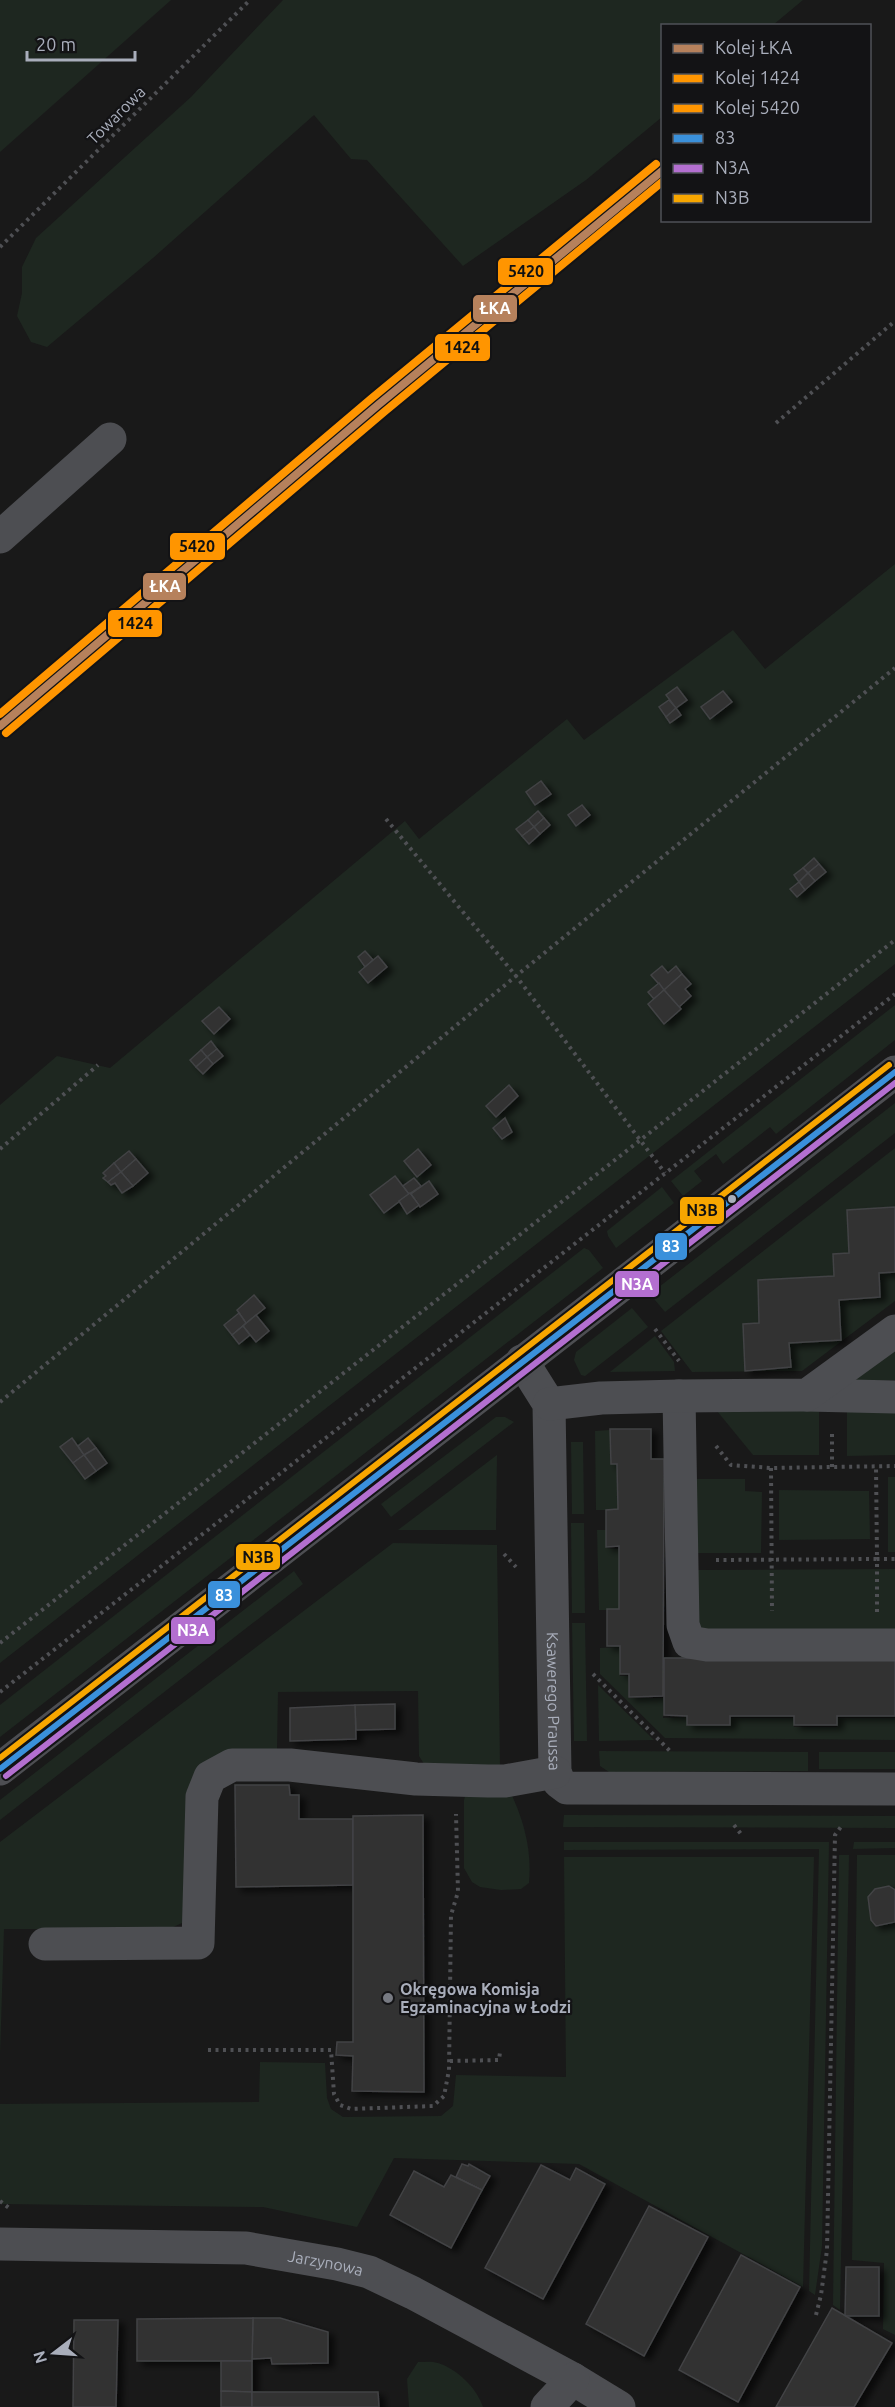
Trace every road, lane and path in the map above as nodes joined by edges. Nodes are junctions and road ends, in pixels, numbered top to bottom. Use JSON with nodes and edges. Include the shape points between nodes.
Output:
{"nodes":[{"id":1,"x":250,"y":0,"type":"edge"},
{"id":2,"x":0,"y":248,"type":"edge"},
{"id":3,"x":895,"y":321,"type":"edge"},
{"id":4,"x":776,"y":423,"type":"dead end"},
{"id":5,"x":110,"y":439,"type":"dead end"},
{"id":6,"x":0,"y":537,"type":"edge"},
{"id":7,"x":895,"y":668,"type":"edge"},
{"id":8,"x":386,"y":819,"type":"dead end"},
{"id":9,"x":895,"y":940,"type":"edge"},
{"id":10,"x":516,"y":976,"type":"junction"},
{"id":11,"x":895,"y":994,"type":"edge"},
{"id":12,"x":98,"y":1065,"type":"dead end"},
{"id":13,"x":895,"y":1072,"type":"edge"},
{"id":14,"x":641,"y":1140,"type":"junction"},
{"id":15,"x":0,"y":1149,"type":"edge"},
{"id":16,"x":665,"y":1173,"type":"junction"},
{"id":17,"x":895,"y":1331,"type":"edge"},
{"id":18,"x":522,"y":1362,"type":"junction"},
{"id":19,"x":807,"y":1395,"type":"junction"},
{"id":20,"x":680,"y":1396,"type":"junction"},
{"id":21,"x":895,"y":1397,"type":"edge"},
{"id":22,"x":0,"y":1402,"type":"edge"},
{"id":23,"x":549,"y":1404,"type":"junction"},
{"id":24,"x":713,"y":1442,"type":"dead end"},
{"id":25,"x":876,"y":1466,"type":"junction"},
{"id":26,"x":895,"y":1466,"type":"edge"},
{"id":27,"x":771,"y":1468,"type":"junction"},
{"id":28,"x":877,"y":1559,"type":"junction"},
{"id":29,"x":895,"y":1559,"type":"edge"},
{"id":30,"x":772,"y":1560,"type":"junction"},
{"id":31,"x":682,"y":1561,"type":"junction"},
{"id":32,"x":0,"y":1643,"type":"edge"},
{"id":33,"x":772,"y":1645,"type":"junction"},
{"id":34,"x":887,"y":1645,"type":"edge"},
{"id":35,"x":593,"y":1674,"type":"dead end"},
{"id":36,"x":0,"y":1692,"type":"edge"},
{"id":37,"x":665,"y":1747,"type":"dead end"},
{"id":38,"x":0,"y":1769,"type":"edge"},
{"id":39,"x":555,"y":1772,"type":"junction"},
{"id":40,"x":456,"y":1780,"type":"junction"},
{"id":41,"x":848,"y":1789,"type":"junction"},
{"id":42,"x":895,"y":1790,"type":"edge"},
{"id":43,"x":45,"y":1944,"type":"dead end"},
{"id":44,"x":208,"y":2050,"type":"dead end"},
{"id":45,"x":500,"y":2052,"type":"dead end"},
{"id":46,"x":450,"y":2061,"type":"junction"},
{"id":47,"x":0,"y":2244,"type":"edge"},
{"id":48,"x":816,"y":2315,"type":"dead end"},
{"id":49,"x":573,"y":2379,"type":"junction"},
{"id":50,"x":546,"y":2407,"type":"edge"},
{"id":51,"x":619,"y":2407,"type":"edge"}],
"edges":[{"from":1,"to":2,"type":"path","name":"Towarowa"},
{"from":3,"to":4,"type":"path"},
{"from":5,"to":6,"type":"street"},
{"from":7,"to":10,"type":"path"},
{"from":8,"to":10,"type":"path"},
{"from":9,"to":14,"type":"path"},
{"from":10,"to":14,"type":"path"},
{"from":10,"to":22,"type":"path"},
{"from":11,"to":16,"type":"path"},
{"from":12,"to":15,"type":"path"},
{"from":13,"to":18,"type":"street"},
{"from":14,"to":16,"type":"path"},
{"from":14,"to":32,"type":"path"},
{"from":16,"to":36,"type":"path"},
{"from":17,"to":19,"type":"street"},
{"from":18,"to":23,"type":"street"},
{"from":18,"to":38,"type":"street"},
{"from":19,"to":20,"type":"street"},
{"from":19,"to":21,"type":"street"},
{"from":20,"to":23,"type":"street"},
{"from":20,"to":31,"type":"street"},
{"from":23,"to":39,"type":"street","name":"Ksawerego Praussa"},
{"from":24,"to":27,"type":"path","via":[[731,1466]]},
{"from":25,"to":26,"type":"path"},
{"from":25,"to":27,"type":"path"},
{"from":25,"to":28,"type":"path"},
{"from":27,"to":30,"type":"path"},
{"from":28,"to":29,"type":"path"},
{"from":28,"to":30,"type":"path"},
{"from":28,"to":34,"type":"path"},
{"from":30,"to":31,"type":"path"},
{"from":30,"to":33,"type":"path"},
{"from":31,"to":33,"type":"street","via":[[682,1626],[689,1642]]},
{"from":33,"to":34,"type":"street"},
{"from":35,"to":37,"type":"path"},
{"from":39,"to":40,"type":"street","via":[[506,1781]]},
{"from":39,"to":41,"type":"street","name":"Ksawerego Praussa","via":[[567,1788]]},
{"from":40,"to":43,"type":"street","via":[[290,1765],[232,1765],[210,1777],[201,1797],[198,1943]]},
{"from":40,"to":46,"type":"path","via":[[458,1892],[452,1915]]},
{"from":41,"to":42,"type":"street","name":"Ksawerego Praussa"},
{"from":41,"to":48,"type":"path","via":[[848,1818],[835,1835],[827,2250]]},
{"from":44,"to":46,"type":"path","via":[[331,2050],[334,2094],[340,2105],[351,2109],[433,2106],[444,2096]]},
{"from":45,"to":46,"type":"path","via":[[498,2060]]},
{"from":47,"to":49,"type":"street","name":"Jarzynowa","via":[[246,2248],[337,2264],[369,2272],[413,2293]]},
{"from":49,"to":50,"type":"street"},
{"from":49,"to":51,"type":"street","name":"Jarzynowa"}]}
